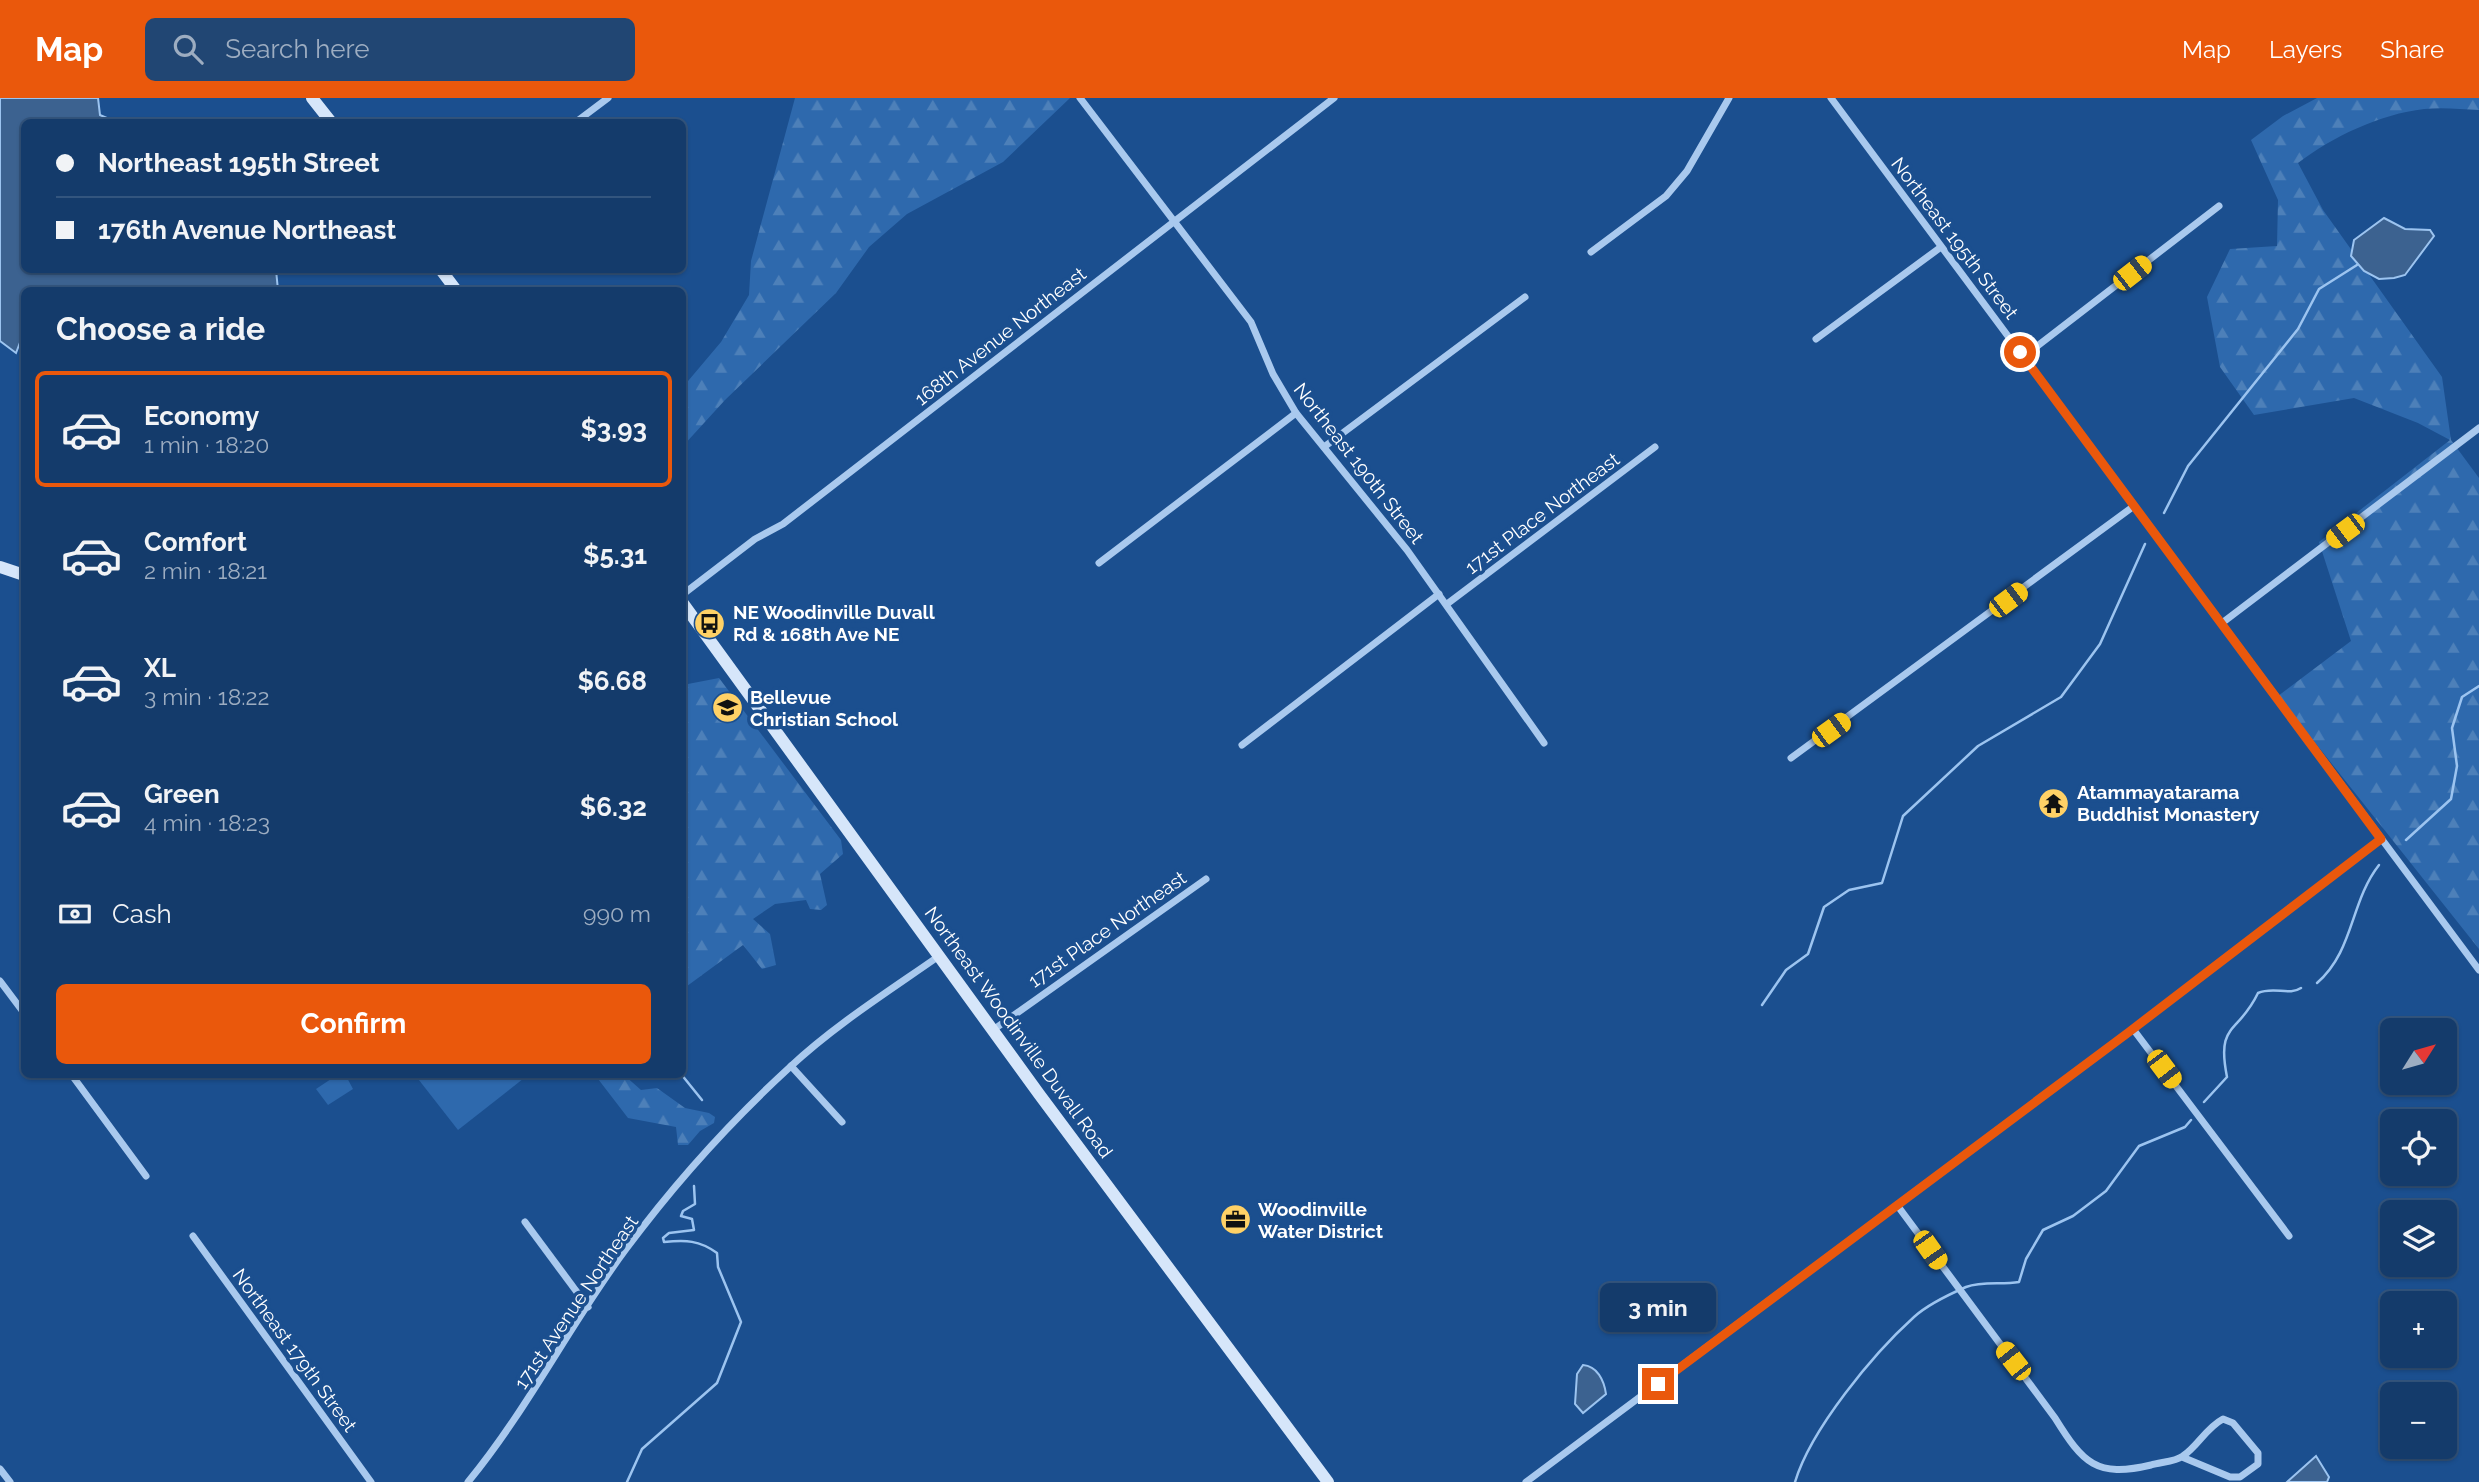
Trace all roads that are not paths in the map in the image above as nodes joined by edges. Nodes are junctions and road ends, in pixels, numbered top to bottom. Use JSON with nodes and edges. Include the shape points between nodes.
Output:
{"nodes":[{"id":1,"x":312,"y":98,"type":"edge"},
{"id":2,"x":608,"y":98,"type":"edge"},
{"id":3,"x":1080,"y":98,"type":"edge"},
{"id":4,"x":1334,"y":98,"type":"edge"},
{"id":5,"x":1730,"y":98,"type":"edge"},
{"id":6,"x":1835,"y":100,"type":"edge"},
{"id":7,"x":329,"y":119,"type":"edge"},
{"id":8,"x":580,"y":119,"type":"edge"},
{"id":9,"x":2219,"y":206,"type":"dead end"},
{"id":10,"x":1173,"y":221,"type":"junction"},
{"id":11,"x":1941,"y":247,"type":"junction"},
{"id":12,"x":1591,"y":252,"type":"dead end"},
{"id":13,"x":1525,"y":296,"type":"dead end"},
{"id":14,"x":1816,"y":339,"type":"dead end"},
{"id":15,"x":2023,"y":357,"type":"junction"},
{"id":16,"x":1296,"y":413,"type":"junction"},
{"id":17,"x":2479,"y":428,"type":"edge"},
{"id":18,"x":1324,"y":447,"type":"junction"},
{"id":19,"x":1656,"y":447,"type":"dead end"},
{"id":20,"x":2134,"y":506,"type":"junction"},
{"id":21,"x":1099,"y":563,"type":"dead end"},
{"id":22,"x":0,"y":567,"type":"edge"},
{"id":23,"x":21,"y":574,"type":"edge"},
{"id":24,"x":1439,"y":594,"type":"junction"},
{"id":25,"x":686,"y":601,"type":"edge"},
{"id":26,"x":1447,"y":604,"type":"junction"},
{"id":27,"x":686,"y":608,"type":"edge"},
{"id":28,"x":2222,"y":623,"type":"junction"},
{"id":29,"x":1544,"y":743,"type":"dead end"},
{"id":30,"x":1242,"y":745,"type":"dead end"},
{"id":31,"x":1791,"y":758,"type":"dead end"},
{"id":32,"x":2381,"y":839,"type":"junction"},
{"id":33,"x":1206,"y":879,"type":"dead end"},
{"id":34,"x":940,"y":956,"type":"junction"},
{"id":35,"x":2479,"y":970,"type":"edge"},
{"id":36,"x":0,"y":981,"type":"edge"},
{"id":37,"x":21,"y":1009,"type":"edge"},
{"id":38,"x":2133,"y":1029,"type":"junction"},
{"id":39,"x":992,"y":1030,"type":"junction"},
{"id":40,"x":791,"y":1066,"type":"junction"},
{"id":41,"x":74,"y":1078,"type":"edge"},
{"id":42,"x":842,"y":1122,"type":"dead end"},
{"id":43,"x":146,"y":1176,"type":"dead end"},
{"id":44,"x":1897,"y":1205,"type":"junction"},
{"id":45,"x":525,"y":1222,"type":"dead end"},
{"id":46,"x":193,"y":1236,"type":"dead end"},
{"id":47,"x":2289,"y":1236,"type":"dead end"},
{"id":48,"x":587,"y":1307,"type":"junction"},
{"id":49,"x":2182,"y":1457,"type":"junction"},
{"id":50,"x":0,"y":1469,"type":"edge"},
{"id":51,"x":10,"y":1482,"type":"edge"},
{"id":52,"x":371,"y":1482,"type":"edge"},
{"id":53,"x":468,"y":1482,"type":"edge"},
{"id":54,"x":1328,"y":1482,"type":"edge"},
{"id":55,"x":1527,"y":1482,"type":"edge"}],
"edges":[{"from":1,"to":7,"type":"main road"},
{"from":2,"to":8,"type":"street"},
{"from":3,"to":10,"type":"street","name":"Northeast 190th Street"},
{"from":4,"to":10,"type":"street","name":"168th Avenue Northeast"},
{"from":5,"to":12,"type":"street","via":[[1688,171],[1666,196]]},
{"from":6,"to":11,"type":"street","name":"Northeast 195th Street"},
{"from":9,"to":15,"type":"street"},
{"from":10,"to":16,"type":"street","name":"Northeast 190th Street","via":[[1251,322]]},
{"from":10,"to":25,"type":"street","name":"168th Avenue Northeast","via":[[783,524],[755,539]]},
{"from":11,"to":14,"type":"street"},
{"from":11,"to":15,"type":"street","name":"Northeast 195th Street"},
{"from":13,"to":18,"type":"street"},
{"from":15,"to":20,"type":"street","name":"Northeast 195th Street"},
{"from":16,"to":18,"type":"street","name":"Northeast 190th Street"},
{"from":16,"to":21,"type":"street"},
{"from":17,"to":28,"type":"street"},
{"from":18,"to":24,"type":"street","name":"Northeast 190th Street"},
{"from":19,"to":26,"type":"street","name":"171st Place Northeast"},
{"from":20,"to":28,"type":"street","name":"Northeast 195th Street"},
{"from":20,"to":31,"type":"street"},
{"from":22,"to":23,"type":"main road"},
{"from":24,"to":26,"type":"street","name":"Northeast 190th Street"},
{"from":24,"to":30,"type":"street"},
{"from":26,"to":29,"type":"street","name":"Northeast 190th Street"},
{"from":27,"to":34,"type":"main road","name":"Northeast Woodinville Duvall Road"},
{"from":28,"to":32,"type":"street","name":"Northeast 195th Street"},
{"from":32,"to":35,"type":"street","name":"Northeast 195th Street"},
{"from":32,"to":38,"type":"street"},
{"from":33,"to":39,"type":"street","name":"171st Place Northeast"},
{"from":34,"to":39,"type":"main road","name":"Northeast Woodinville Duvall Road"},
{"from":34,"to":40,"type":"street","name":"171st Avenue Northeast"},
{"from":36,"to":37,"type":"street"},
{"from":38,"to":44,"type":"street"},
{"from":38,"to":47,"type":"street"},
{"from":39,"to":54,"type":"main road","name":"Northeast Woodinville Duvall Road"},
{"from":40,"to":42,"type":"street"},
{"from":40,"to":48,"type":"street","name":"171st Avenue Northeast","via":[[689,1170],[625,1250]]},
{"from":41,"to":43,"type":"street"},
{"from":44,"to":49,"type":"street","via":[[2077,1453],[2096,1467],[2113,1470]]},
{"from":44,"to":55,"type":"street"},
{"from":45,"to":48,"type":"street"},
{"from":46,"to":52,"type":"street","name":"Northeast 179th Street"},
{"from":48,"to":53,"type":"street","name":"171st Avenue Northeast","via":[[502,1441]]},
{"from":49,"to":49,"type":"street","via":[[2223,1419],[2233,1423],[2259,1453],[2258,1464],[2230,1477]]},
{"from":50,"to":51,"type":"street"}]}
